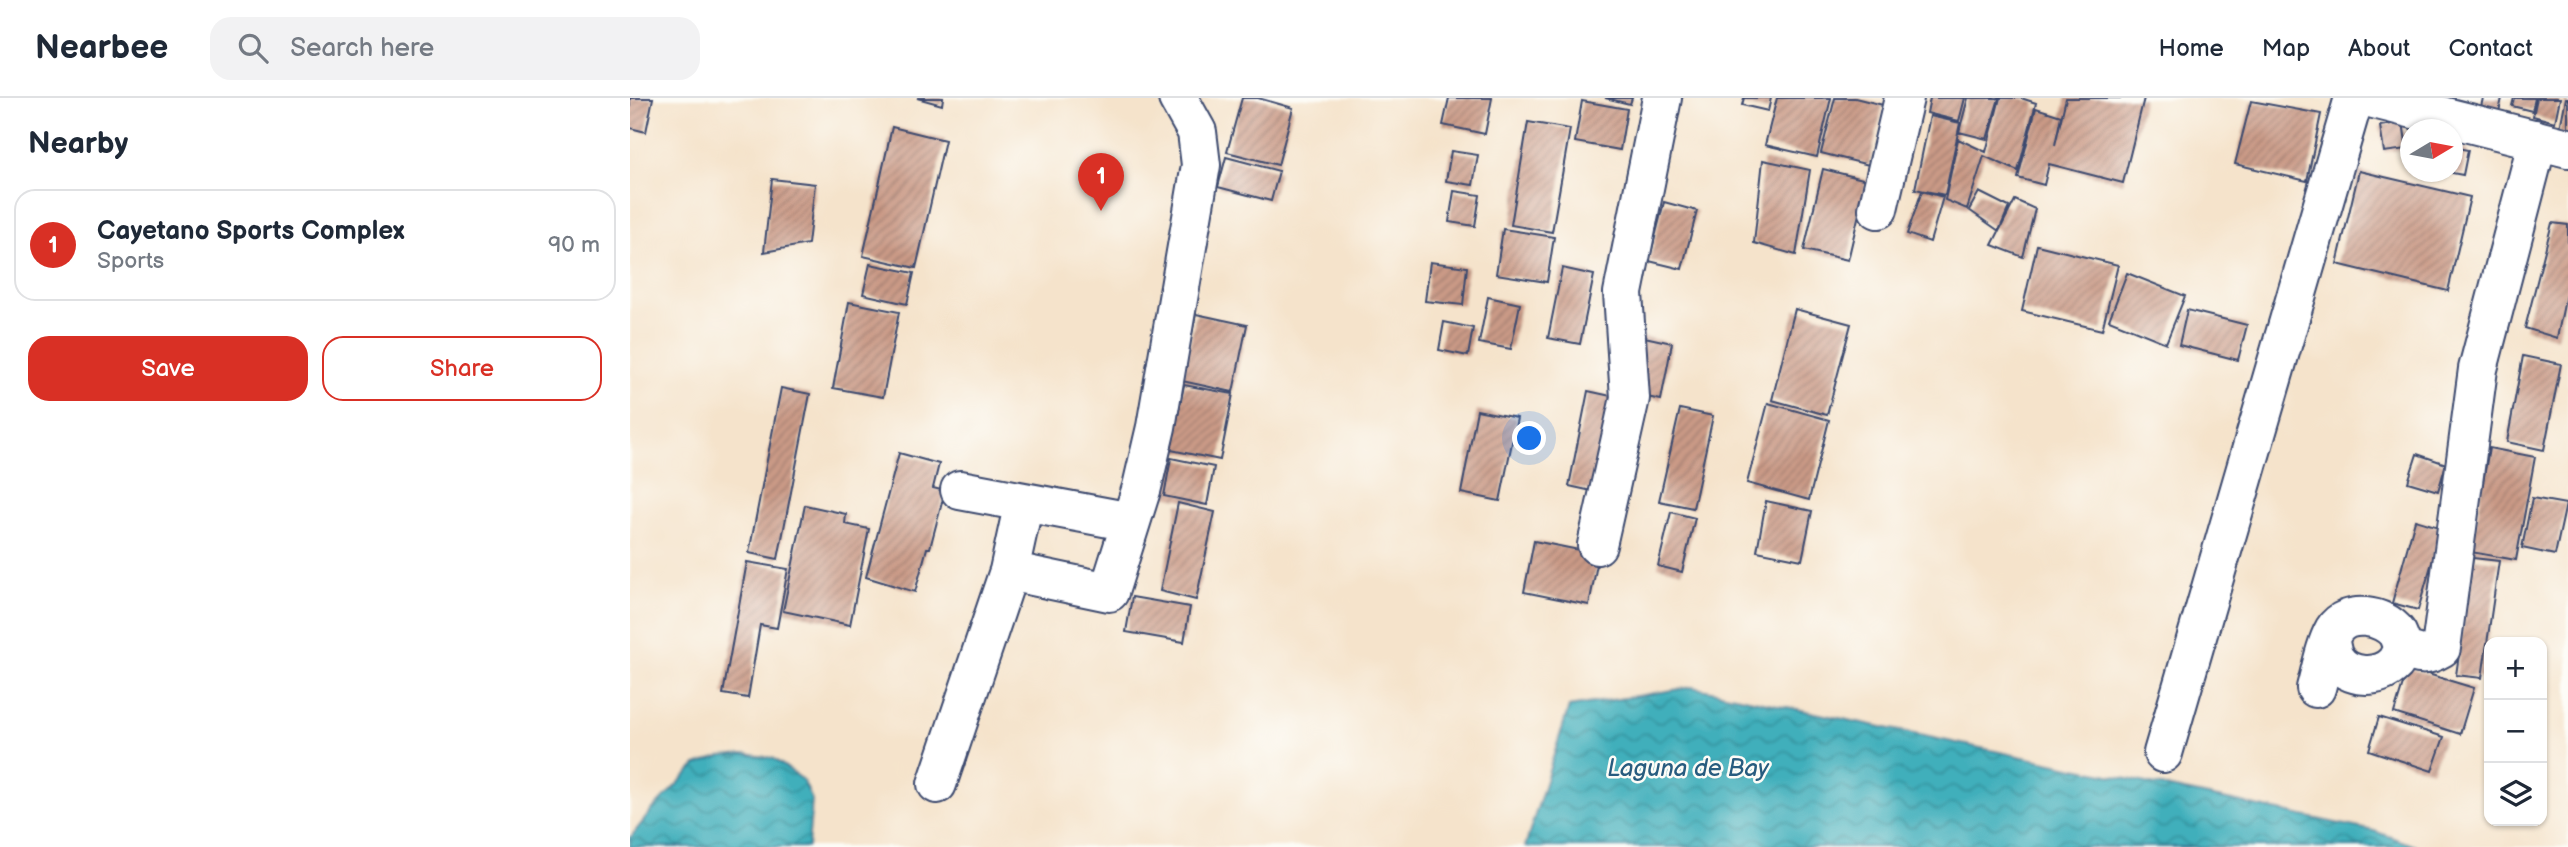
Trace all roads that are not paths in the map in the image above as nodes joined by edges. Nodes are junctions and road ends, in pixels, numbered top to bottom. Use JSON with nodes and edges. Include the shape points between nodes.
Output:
{"nodes":[{"id":1,"x":1178,"y":98,"type":"edge"},
{"id":2,"x":1662,"y":98,"type":"edge"},
{"id":3,"x":1904,"y":98,"type":"edge"},
{"id":4,"x":2354,"y":98,"type":"edge"},
{"id":5,"x":2370,"y":98,"type":"edge"},
{"id":6,"x":2551,"y":144,"type":"edge"},
{"id":7,"x":1878,"y":209,"type":"dead end"},
{"id":8,"x":960,"y":491,"type":"dead end"},
{"id":9,"x":1024,"y":502,"type":"junction"},
{"id":10,"x":1131,"y":522,"type":"junction"},
{"id":11,"x":1597,"y":545,"type":"dead end"},
{"id":12,"x":1009,"y":571,"type":"junction"},
{"id":13,"x":2316,"y":688,"type":"dead end"},
{"id":14,"x":2163,"y":753,"type":"dead end"},
{"id":15,"x":937,"y":784,"type":"dead end"}],
"edges":[{"from":1,"to":10,"type":"street","via":[[1197,132],[1201,165],[1156,426]]},
{"from":2,"to":11,"type":"street","via":[[1623,293],[1630,398]]},
{"from":3,"to":7,"type":"street"},
{"from":4,"to":14,"type":"street"},
{"from":5,"to":6,"type":"street"},
{"from":6,"to":13,"type":"street","via":[[2532,159],[2478,369],[2441,648],[2428,656],[2417,655],[2403,648],[2396,632],[2383,621],[2367,616],[2349,619],[2335,628]]},
{"from":8,"to":9,"type":"street"},
{"from":9,"to":10,"type":"street"},
{"from":9,"to":12,"type":"street"},
{"from":10,"to":12,"type":"street","via":[[1110,592]]},
{"from":12,"to":15,"type":"street"}]}
